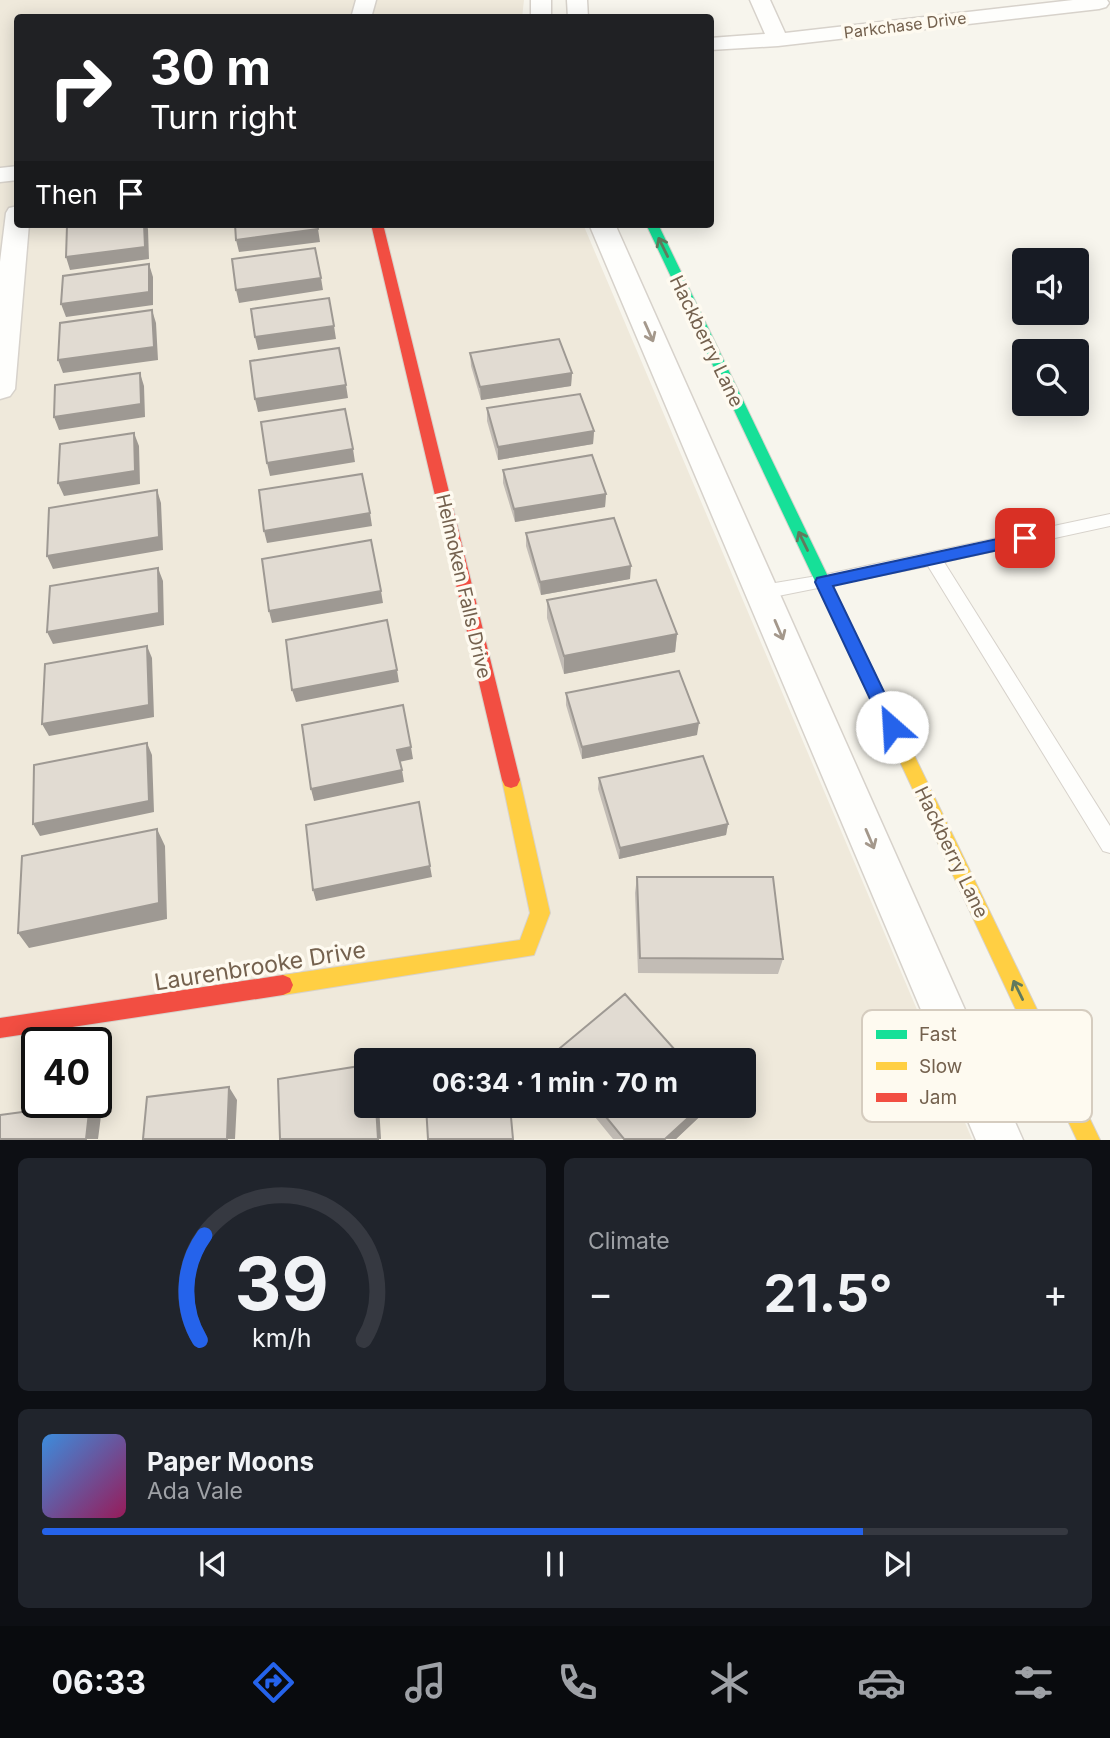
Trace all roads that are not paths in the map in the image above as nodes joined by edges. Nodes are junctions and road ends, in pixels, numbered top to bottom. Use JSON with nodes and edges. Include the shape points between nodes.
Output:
{"nodes":[{"id":1,"x":760,"y":0,"type":"edge"},
{"id":2,"x":1102,"y":5,"type":"edge"},
{"id":3,"x":778,"y":40,"type":"junction"},
{"id":4,"x":714,"y":44,"type":"edge"},
{"id":5,"x":16,"y":228,"type":"edge"},
{"id":6,"x":378,"y":228,"type":"edge"},
{"id":7,"x":604,"y":228,"type":"edge"},
{"id":8,"x":654,"y":228,"type":"edge"},
{"id":9,"x":0,"y":389,"type":"edge"},
{"id":10,"x":1110,"y":520,"type":"edge"},
{"id":11,"x":933,"y":559,"type":"junction"},
{"id":12,"x":823,"y":582,"type":"junction"},
{"id":13,"x":763,"y":592,"type":"junction"},
{"id":14,"x":1110,"y":844,"type":"edge"},
{"id":15,"x":527,"y":948,"type":"joint"},
{"id":16,"x":944,"y":1010,"type":"edge"},
{"id":17,"x":1027,"y":1010,"type":"edge"},
{"id":18,"x":0,"y":1028,"type":"edge"},
{"id":19,"x":993,"y":1122,"type":"edge"},
{"id":20,"x":1081,"y":1122,"type":"edge"},
{"id":21,"x":1000,"y":1139,"type":"edge"},
{"id":22,"x":1089,"y":1139,"type":"edge"}],
"edges":[{"from":1,"to":3,"type":"street"},
{"from":2,"to":3,"type":"street","name":"Parkchase Drive"},
{"from":3,"to":4,"type":"street","name":"Parkchase Drive"},
{"from":5,"to":9,"type":"street"},
{"from":6,"to":15,"type":"street","name":"Helmoken Falls Drive","via":[[524,835],[540,914]]},
{"from":7,"to":13,"type":"street","one_way":true},
{"from":12,"to":8,"type":"street","name":"Hackberry Lane","one_way":true},
{"from":10,"to":11,"type":"lane"},
{"from":11,"to":12,"type":"lane"},
{"from":11,"to":14,"type":"lane"},
{"from":12,"to":13,"type":"lane"},
{"from":17,"to":12,"type":"street","name":"Hackberry Lane","one_way":true},
{"from":13,"to":16,"type":"street","one_way":true},
{"from":15,"to":18,"type":"street","name":"Laurenbrooke Drive"},
{"from":19,"to":21,"type":"street","one_way":true},
{"from":22,"to":20,"type":"street","name":"Hackberry Lane","one_way":true}]}
